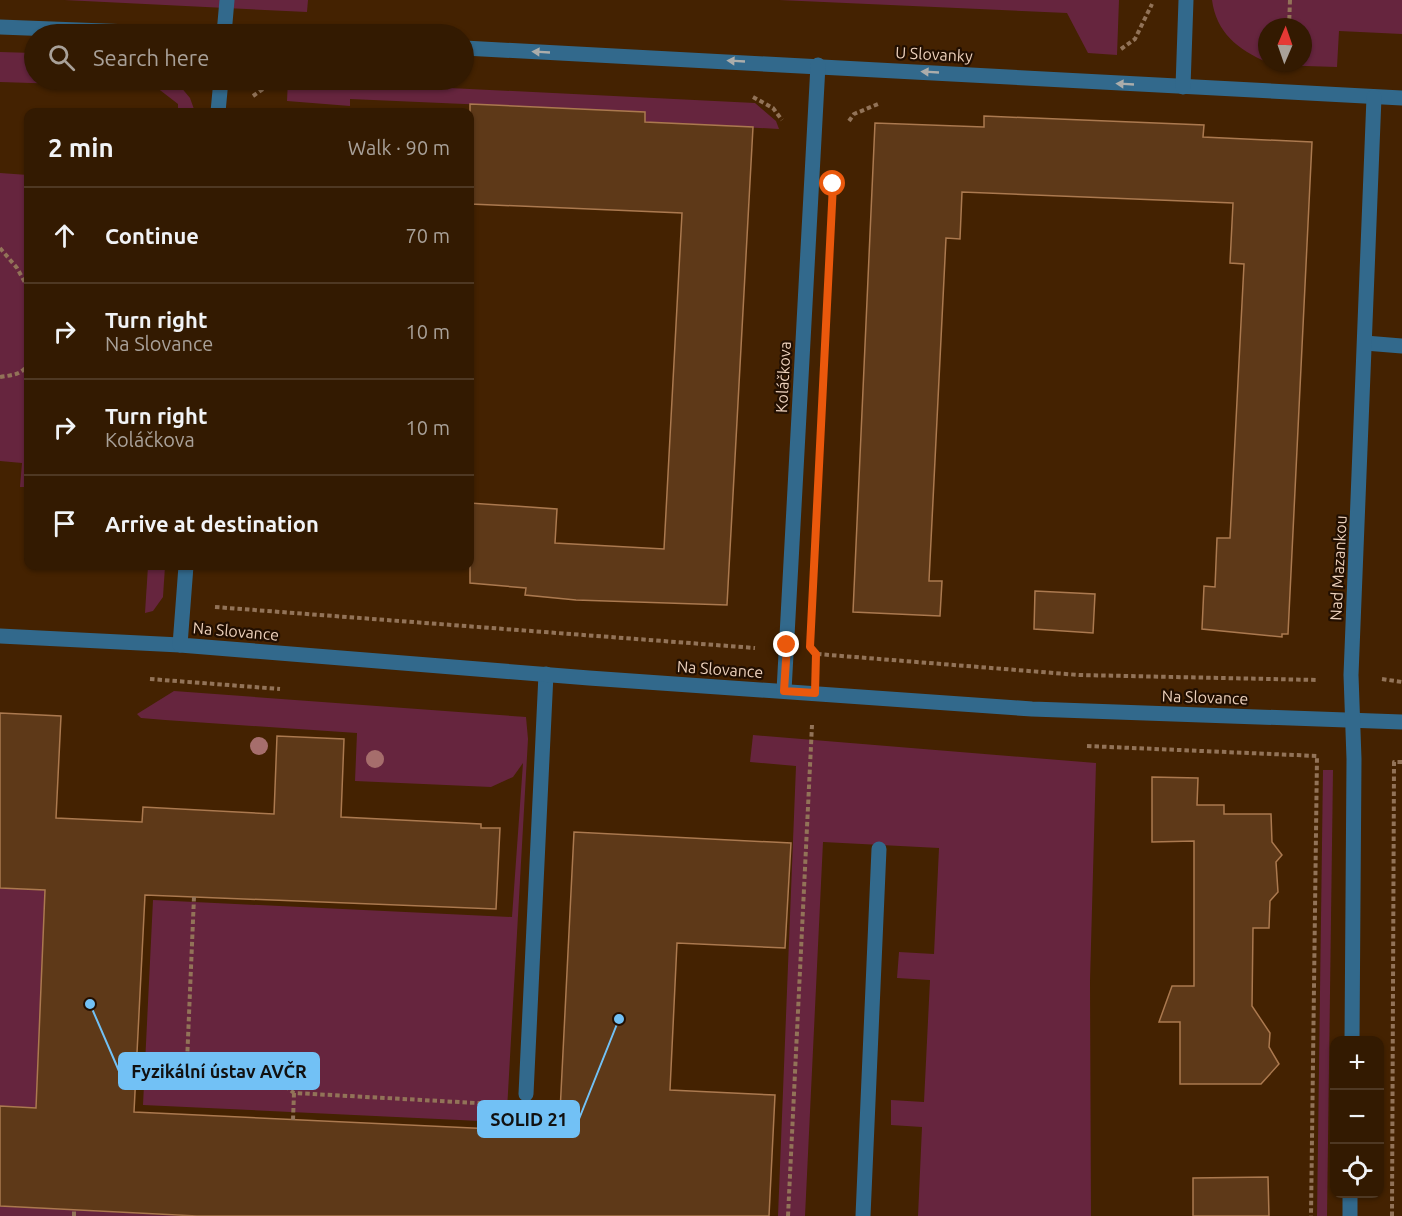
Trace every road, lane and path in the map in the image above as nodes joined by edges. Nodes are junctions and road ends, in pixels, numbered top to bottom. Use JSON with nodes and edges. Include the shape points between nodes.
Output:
{"nodes":[{"id":1,"x":227,"y":0,"type":"edge"},
{"id":2,"x":1153,"y":0,"type":"edge"},
{"id":3,"x":1186,"y":0,"type":"edge"},
{"id":4,"x":1290,"y":0,"type":"edge"},
{"id":5,"x":1289,"y":18,"type":"edge"},
{"id":6,"x":225,"y":24,"type":"edge"},
{"id":7,"x":0,"y":27,"type":"edge"},
{"id":8,"x":24,"y":28,"type":"edge"},
{"id":9,"x":474,"y":48,"type":"edge"},
{"id":10,"x":1121,"y":49,"type":"dead end"},
{"id":11,"x":818,"y":65,"type":"junction"},
{"id":12,"x":1183,"y":87,"type":"junction"},
{"id":13,"x":220,"y":90,"type":"edge"},
{"id":14,"x":261,"y":90,"type":"edge"},
{"id":15,"x":752,"y":96,"type":"dead end"},
{"id":16,"x":1374,"y":97,"type":"junction"},
{"id":17,"x":1402,"y":99,"type":"edge"},
{"id":18,"x":884,"y":101,"type":"dead end"},
{"id":19,"x":250,"y":104,"type":"dead end"},
{"id":20,"x":218,"y":108,"type":"edge"},
{"id":21,"x":783,"y":123,"type":"dead end"},
{"id":22,"x":843,"y":130,"type":"dead end"},
{"id":23,"x":0,"y":248,"type":"edge"},
{"id":24,"x":24,"y":281,"type":"edge"},
{"id":25,"x":1365,"y":343,"type":"junction"},
{"id":26,"x":1402,"y":346,"type":"edge"},
{"id":27,"x":24,"y":369,"type":"edge"},
{"id":28,"x":0,"y":376,"type":"edge"},
{"id":29,"x":186,"y":570,"type":"edge"},
{"id":30,"x":216,"y":607,"type":"dead end"},
{"id":31,"x":0,"y":636,"type":"edge"},
{"id":32,"x":180,"y":645,"type":"junction"},
{"id":33,"x":810,"y":647,"type":"dead end"},
{"id":34,"x":758,"y":648,"type":"dead end"},
{"id":35,"x":816,"y":654,"type":"junction"},
{"id":36,"x":546,"y":674,"type":"junction"},
{"id":37,"x":1325,"y":674,"type":"dead end"},
{"id":38,"x":1373,"y":676,"type":"dead end"},
{"id":39,"x":1402,"y":682,"type":"edge"},
{"id":40,"x":784,"y":691,"type":"junction"},
{"id":41,"x":815,"y":693,"type":"junction"},
{"id":42,"x":1353,"y":720,"type":"junction"},
{"id":43,"x":1402,"y":722,"type":"edge"},
{"id":44,"x":800,"y":724,"type":"dead end"},
{"id":45,"x":812,"y":725,"type":"junction"},
{"id":46,"x":824,"y":726,"type":"dead end"},
{"id":47,"x":1075,"y":745,"type":"dead end"},
{"id":48,"x":1402,"y":762,"type":"edge"},
{"id":49,"x":879,"y":849,"type":"dead end"},
{"id":50,"x":194,"y":897,"type":"dead end"},
{"id":51,"x":1352,"y":1036,"type":"edge"},
{"id":52,"x":294,"y":1093,"type":"junction"},
{"id":53,"x":526,"y":1095,"type":"dead end"},
{"id":54,"x":502,"y":1105,"type":"dead end"},
{"id":55,"x":293,"y":1120,"type":"dead end"},
{"id":56,"x":1350,"y":1198,"type":"edge"},
{"id":57,"x":74,"y":1210,"type":"dead end"},
{"id":58,"x":74,"y":1216,"type":"edge"},
{"id":59,"x":788,"y":1216,"type":"edge"},
{"id":60,"x":863,"y":1216,"type":"edge"},
{"id":61,"x":1311,"y":1216,"type":"edge"},
{"id":62,"x":1350,"y":1216,"type":"edge"},
{"id":63,"x":1392,"y":1216,"type":"edge"}],
"edges":[{"from":1,"to":6,"type":"street"},
{"from":2,"to":10,"type":"path","via":[[1135,39]]},
{"from":3,"to":12,"type":"street"},
{"from":4,"to":5,"type":"path"},
{"from":7,"to":8,"type":"street"},
{"from":11,"to":9,"type":"street","name":"U Slovanky","one_way":true},
{"from":12,"to":11,"type":"street","name":"U Slovanky","one_way":true},
{"from":11,"to":40,"type":"street","name":"Koláčkova"},
{"from":12,"to":16,"type":"street","name":"U Slovanky"},
{"from":13,"to":20,"type":"street"},
{"from":14,"to":19,"type":"path","via":[[253,95]]},
{"from":15,"to":21,"type":"path","via":[[773,108]]},
{"from":16,"to":17,"type":"street","name":"U Slovanky"},
{"from":16,"to":25,"type":"street","name":"Nad Mazankou"},
{"from":18,"to":22,"type":"path","via":[[854,114]]},
{"from":23,"to":24,"type":"path"},
{"from":25,"to":26,"type":"street"},
{"from":25,"to":42,"type":"street","name":"Nad Mazankou","via":[[1351,675]]},
{"from":27,"to":28,"type":"path","via":[[15,375]]},
{"from":29,"to":32,"type":"street"},
{"from":30,"to":34,"type":"path"},
{"from":31,"to":32,"type":"street","name":"Na Slovance"},
{"from":32,"to":36,"type":"street","name":"Na Slovance"},
{"from":33,"to":35,"type":"path"},
{"from":35,"to":37,"type":"path","via":[[1079,675],[1316,682]]},
{"from":35,"to":41,"type":"path"},
{"from":36,"to":40,"type":"street","name":"Na Slovance"},
{"from":36,"to":53,"type":"street"},
{"from":38,"to":39,"type":"path"},
{"from":40,"to":41,"type":"street","name":"Na Slovance"},
{"from":41,"to":42,"type":"street","name":"Na Slovance","via":[[1032,709]]},
{"from":41,"to":45,"type":"path"},
{"from":42,"to":43,"type":"street","name":"Na Slovance"},
{"from":42,"to":51,"type":"street","name":"Nad Mazankou"},
{"from":44,"to":45,"type":"path"},
{"from":45,"to":46,"type":"path"},
{"from":45,"to":59,"type":"path"},
{"from":47,"to":61,"type":"path","via":[[1317,756]]},
{"from":48,"to":63,"type":"path","via":[[1394,762]]},
{"from":49,"to":60,"type":"street"},
{"from":50,"to":52,"type":"path","via":[[187,1062],[258,1066]]},
{"from":52,"to":54,"type":"path"},
{"from":52,"to":55,"type":"path"},
{"from":56,"to":62,"type":"street"},
{"from":57,"to":58,"type":"path"}]}
